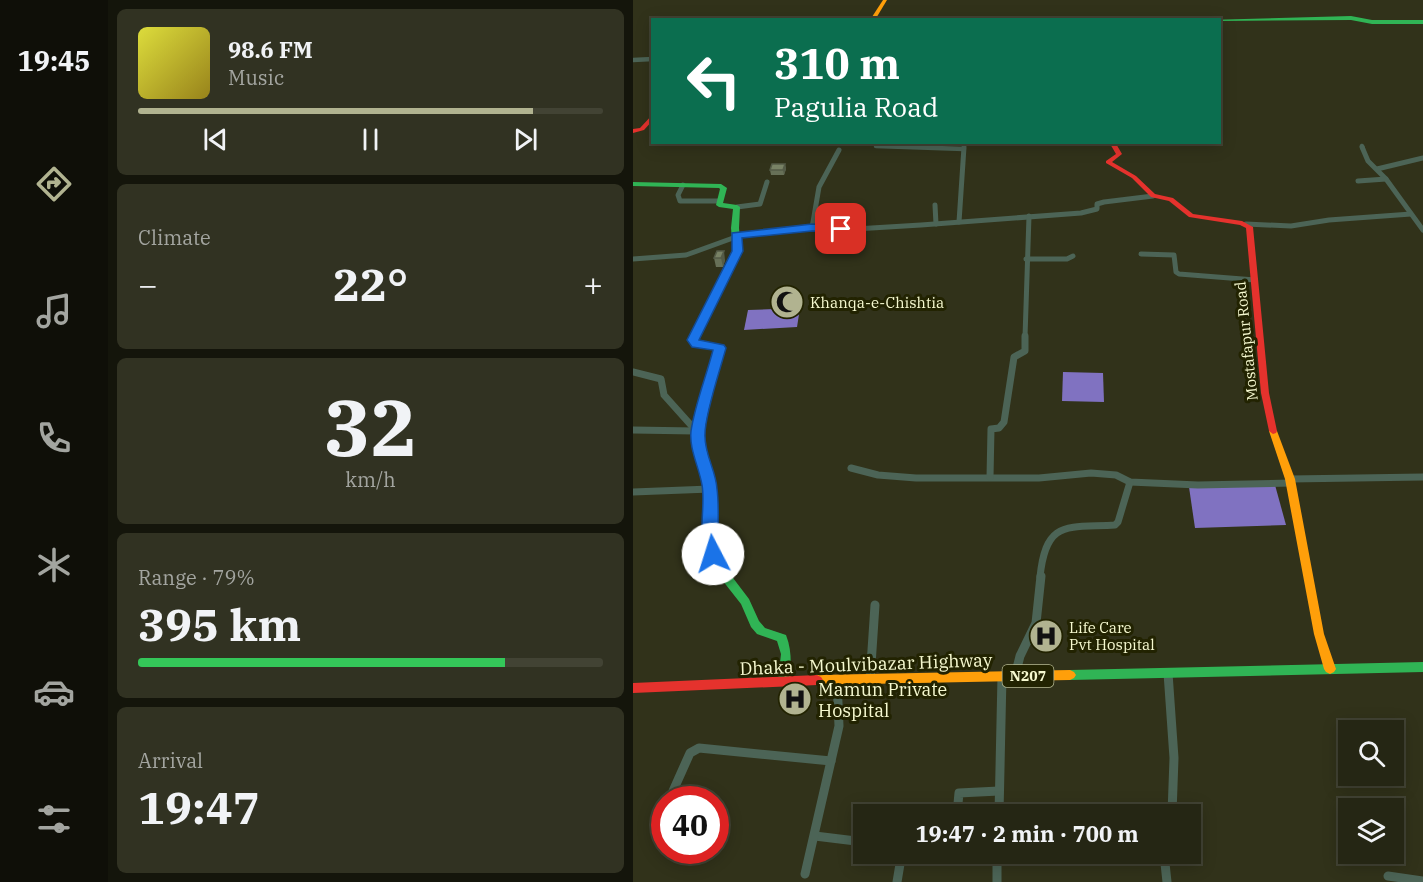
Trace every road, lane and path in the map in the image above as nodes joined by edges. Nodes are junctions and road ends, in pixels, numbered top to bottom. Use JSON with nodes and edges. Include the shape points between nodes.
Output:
{"nodes":[{"id":1,"x":885,"y":0,"type":"edge"},
{"id":2,"x":873,"y":18,"type":"edge"},
{"id":3,"x":1221,"y":20,"type":"edge"},
{"id":4,"x":1423,"y":22,"type":"edge"},
{"id":5,"x":651,"y":59,"type":"edge"},
{"id":6,"x":633,"y":60,"type":"edge"},
{"id":7,"x":651,"y":118,"type":"edge"},
{"id":8,"x":633,"y":131,"type":"edge"},
{"id":9,"x":925,"y":144,"type":"edge"},
{"id":10,"x":1112,"y":144,"type":"edge"},
{"id":11,"x":876,"y":146,"type":"dead end"},
{"id":12,"x":1362,"y":146,"type":"dead end"},
{"id":13,"x":839,"y":150,"type":"dead end"},
{"id":14,"x":1423,"y":158,"type":"edge"},
{"id":15,"x":1377,"y":169,"type":"junction"},
{"id":16,"x":1386,"y":179,"type":"junction"},
{"id":17,"x":1358,"y":181,"type":"dead end"},
{"id":18,"x":767,"y":182,"type":"dead end"},
{"id":19,"x":633,"y":183,"type":"edge"},
{"id":20,"x":683,"y":184,"type":"junction"},
{"id":21,"x":1153,"y":196,"type":"junction"},
{"id":22,"x":719,"y":201,"type":"junction"},
{"id":23,"x":935,"y":205,"type":"dead end"},
{"id":24,"x":737,"y":207,"type":"junction"},
{"id":25,"x":1411,"y":214,"type":"junction"},
{"id":26,"x":1029,"y":216,"type":"junction"},
{"id":27,"x":959,"y":222,"type":"junction"},
{"id":28,"x":936,"y":224,"type":"junction"},
{"id":29,"x":1246,"y":224,"type":"junction"},
{"id":30,"x":812,"y":228,"type":"junction"},
{"id":31,"x":1423,"y":230,"type":"edge"},
{"id":32,"x":736,"y":236,"type":"junction"},
{"id":33,"x":1141,"y":254,"type":"dead end"},
{"id":34,"x":1073,"y":256,"type":"dead end"},
{"id":35,"x":633,"y":259,"type":"edge"},
{"id":36,"x":1026,"y":259,"type":"junction"},
{"id":37,"x":1255,"y":280,"type":"junction"},
{"id":38,"x":633,"y":372,"type":"edge"},
{"id":39,"x":633,"y":430,"type":"edge"},
{"id":40,"x":696,"y":432,"type":"junction"},
{"id":41,"x":851,"y":468,"type":"dead end"},
{"id":42,"x":990,"y":477,"type":"junction"},
{"id":43,"x":1423,"y":477,"type":"edge"},
{"id":44,"x":1290,"y":481,"type":"junction"},
{"id":45,"x":1130,"y":482,"type":"junction"},
{"id":46,"x":710,"y":489,"type":"junction"},
{"id":47,"x":633,"y":492,"type":"edge"},
{"id":48,"x":875,"y":605,"type":"dead end"},
{"id":49,"x":1423,"y":667,"type":"edge"},
{"id":50,"x":1330,"y":669,"type":"junction"},
{"id":51,"x":1168,"y":674,"type":"junction"},
{"id":52,"x":1002,"y":676,"type":"junction"},
{"id":53,"x":1015,"y":676,"type":"junction"},
{"id":54,"x":870,"y":680,"type":"junction"},
{"id":55,"x":784,"y":681,"type":"junction"},
{"id":56,"x":837,"y":681,"type":"junction"},
{"id":57,"x":633,"y":688,"type":"edge"},
{"id":58,"x":831,"y":761,"type":"junction"},
{"id":59,"x":675,"y":786,"type":"edge"},
{"id":60,"x":999,"y":791,"type":"junction"},
{"id":61,"x":958,"y":804,"type":"edge"},
{"id":62,"x":999,"y":804,"type":"edge"},
{"id":63,"x":1172,"y":804,"type":"edge"},
{"id":64,"x":815,"y":836,"type":"junction"},
{"id":65,"x":853,"y":841,"type":"edge"},
{"id":66,"x":900,"y":864,"type":"edge"},
{"id":67,"x":997,"y":864,"type":"edge"},
{"id":68,"x":1165,"y":864,"type":"edge"},
{"id":69,"x":805,"y":874,"type":"dead end"},
{"id":70,"x":1388,"y":876,"type":"dead end"},
{"id":71,"x":1423,"y":881,"type":"edge"},
{"id":72,"x":897,"y":882,"type":"edge"},
{"id":73,"x":997,"y":882,"type":"edge"},
{"id":74,"x":1167,"y":882,"type":"edge"}],
"edges":[{"from":1,"to":2,"type":"main road"},
{"from":3,"to":4,"type":"main road","via":[[1351,18]]},
{"from":5,"to":6,"type":"street"},
{"from":7,"to":8,"type":"main road","via":[[642,129]]},
{"from":9,"to":11,"type":"street"},
{"from":9,"to":27,"type":"street","via":[[964,147]]},
{"from":10,"to":21,"type":"main road","via":[[1119,154],[1108,162],[1134,177]]},
{"from":12,"to":15,"type":"street","via":[[1368,161]]},
{"from":13,"to":30,"type":"street","via":[[819,179]]},
{"from":14,"to":15,"type":"street"},
{"from":15,"to":16,"type":"street"},
{"from":16,"to":17,"type":"street"},
{"from":16,"to":25,"type":"street"},
{"from":18,"to":24,"type":"street","via":[[760,204]]},
{"from":19,"to":20,"type":"main road"},
{"from":20,"to":22,"type":"main road","via":[[724,186]]},
{"from":20,"to":22,"type":"street","via":[[678,195],[680,201]]},
{"from":21,"to":26,"type":"street","via":[[1104,202],[1097,204],[1097,209],[1081,213]]},
{"from":21,"to":29,"type":"main road","via":[[1171,199],[1191,216]]},
{"from":22,"to":24,"type":"main road","via":[[719,205]]},
{"from":23,"to":28,"type":"street"},
{"from":24,"to":32,"type":"main road"},
{"from":25,"to":29,"type":"street","via":[[1291,226]]},
{"from":25,"to":31,"type":"street"},
{"from":26,"to":27,"type":"street"},
{"from":26,"to":36,"type":"street"},
{"from":27,"to":28,"type":"street"},
{"from":28,"to":30,"type":"street"},
{"from":29,"to":37,"type":"main road","name":"Mostafapur Road"},
{"from":30,"to":32,"type":"street"},
{"from":32,"to":35,"type":"street","via":[[686,255]]},
{"from":32,"to":40,"type":"main road","via":[[737,251],[693,340],[720,348]]},
{"from":33,"to":37,"type":"street","via":[[1174,255],[1179,274]]},
{"from":34,"to":36,"type":"street","via":[[1067,260]]},
{"from":36,"to":42,"type":"street","via":[[1025,351],[1014,357],[1004,422],[991,429]]},
{"from":37,"to":44,"type":"main road","name":"Mostafapur Road","via":[[1265,393],[1275,441]]},
{"from":38,"to":40,"type":"street","via":[[661,379],[664,395],[675,402]]},
{"from":39,"to":40,"type":"street"},
{"from":40,"to":46,"type":"main road"},
{"from":41,"to":42,"type":"street","via":[[916,478]]},
{"from":42,"to":45,"type":"street","via":[[1091,473],[1116,475]]},
{"from":43,"to":44,"type":"street"},
{"from":44,"to":45,"type":"street","via":[[1199,485]]},
{"from":44,"to":50,"type":"main road","name":"Mostafapur Road","via":[[1319,634]]},
{"from":45,"to":53,"type":"street","via":[[1115,525],[1063,528],[1054,533],[1042,560],[1036,623]]},
{"from":46,"to":47,"type":"street"},
{"from":46,"to":55,"type":"main road","via":[[713,554],[755,624],[761,631],[782,638],[786,645]]},
{"from":48,"to":54,"type":"street"},
{"from":49,"to":50,"type":"main road","name":"Dhaka - Moulvibazar Highway","number":"N207"},
{"from":50,"to":51,"type":"main road","name":"Dhaka - Moulvibazar Highway","number":"N207"},
{"from":51,"to":53,"type":"main road","name":"Dhaka - Moulvibazar Highway","number":"N207"},
{"from":51,"to":63,"type":"street","via":[[1174,758]]},
{"from":52,"to":53,"type":"main road","name":"Dhaka - Moulvibazar Highway","number":"N207"},
{"from":52,"to":54,"type":"main road","name":"Dhaka - Moulvibazar Highway","number":"N207"},
{"from":52,"to":60,"type":"street"},
{"from":54,"to":56,"type":"main road","name":"Dhaka - Moulvibazar Highway","number":"N207"},
{"from":55,"to":56,"type":"main road","name":"Dhaka - Moulvibazar Highway","number":"N207"},
{"from":55,"to":57,"type":"main road","name":"Dhaka - Moulvibazar Highway","number":"N207"},
{"from":56,"to":58,"type":"street","via":[[839,726]]},
{"from":58,"to":59,"type":"street","via":[[699,748],[690,753]]},
{"from":58,"to":64,"type":"street"},
{"from":60,"to":61,"type":"street","via":[[959,793]]},
{"from":60,"to":62,"type":"street"},
{"from":64,"to":65,"type":"street"},
{"from":64,"to":69,"type":"street"},
{"from":66,"to":72,"type":"street"},
{"from":67,"to":73,"type":"street"},
{"from":68,"to":74,"type":"street"},
{"from":70,"to":71,"type":"street"}]}
